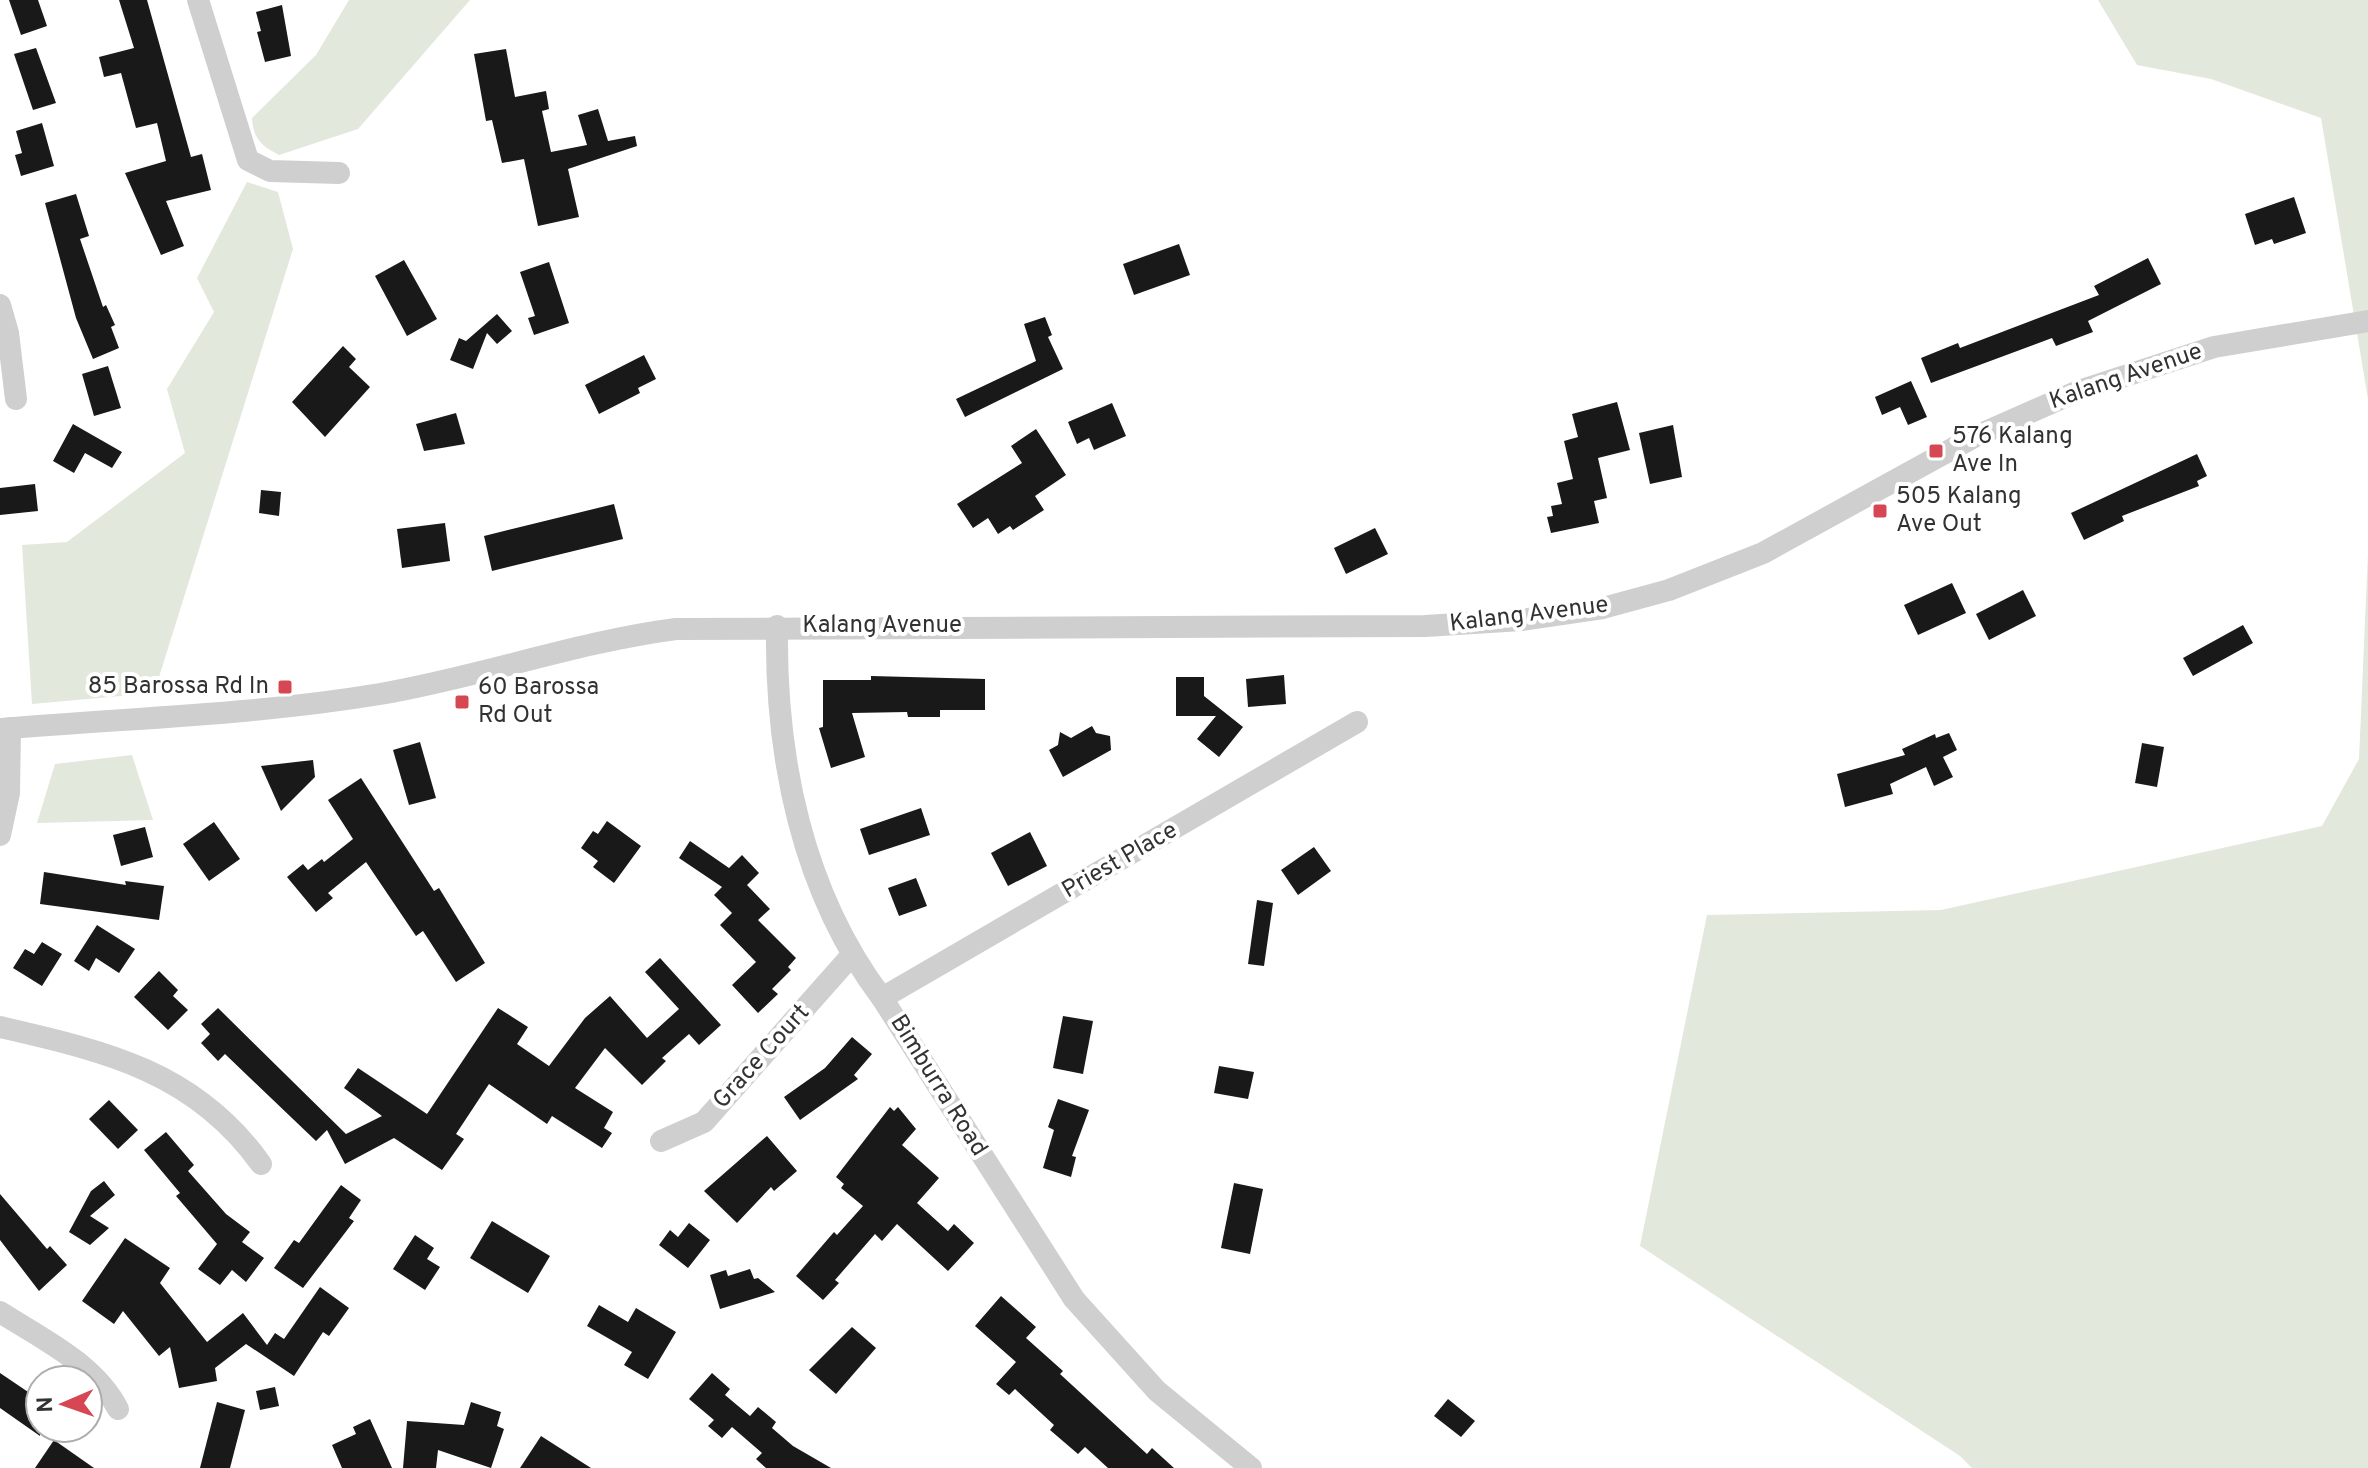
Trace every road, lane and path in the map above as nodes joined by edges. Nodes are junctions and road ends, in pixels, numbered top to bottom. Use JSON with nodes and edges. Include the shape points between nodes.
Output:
{"nodes":[{"id":1,"x":198,"y":0,"type":"edge"},
{"id":2,"x":339,"y":173,"type":"dead end"},
{"id":3,"x":0,"y":305,"type":"edge"},
{"id":4,"x":2368,"y":321,"type":"edge"},
{"id":5,"x":16,"y":399,"type":"dead end"},
{"id":6,"x":777,"y":626,"type":"junction"},
{"id":7,"x":1357,"y":722,"type":"dead end"},
{"id":8,"x":5,"y":729,"type":"edge"},
{"id":9,"x":0,"y":835,"type":"edge"},
{"id":10,"x":851,"y":956,"type":"junction"},
{"id":11,"x":882,"y":998,"type":"junction"},
{"id":12,"x":0,"y":1027,"type":"edge"},
{"id":13,"x":661,"y":1141,"type":"dead end"},
{"id":14,"x":261,"y":1164,"type":"dead end"},
{"id":15,"x":0,"y":1312,"type":"edge"},
{"id":16,"x":118,"y":1409,"type":"dead end"},
{"id":17,"x":1251,"y":1468,"type":"edge"}],
"edges":[{"from":1,"to":2,"type":"street","via":[[248,160],[270,171]]},
{"from":3,"to":5,"type":"street"},
{"from":4,"to":6,"type":"street","name":"Kalang Avenue","via":[[2214,347],[2076,392],[1974,437],[1763,553],[1669,590],[1603,608],[1425,626]]},
{"from":6,"to":8,"type":"street","name":"Kalang Avenue","via":[[638,634],[426,685],[317,703]]},
{"from":6,"to":10,"type":"street","name":"Bimburra Road","via":[[792,795],[812,866]]},
{"from":7,"to":11,"type":"street","name":"Priest Place"},
{"from":8,"to":9,"type":"street","via":[[9,793]]},
{"from":10,"to":11,"type":"street","name":"Bimburra Road"},
{"from":10,"to":13,"type":"street","name":"Grace Court","via":[[704,1122]]},
{"from":11,"to":17,"type":"street","name":"Bimburra Road","via":[[1074,1299],[1157,1391]]},
{"from":12,"to":14,"type":"street","via":[[108,1053],[159,1074],[215,1113]]},
{"from":15,"to":16,"type":"street","via":[[82,1366],[110,1393]]}]}
